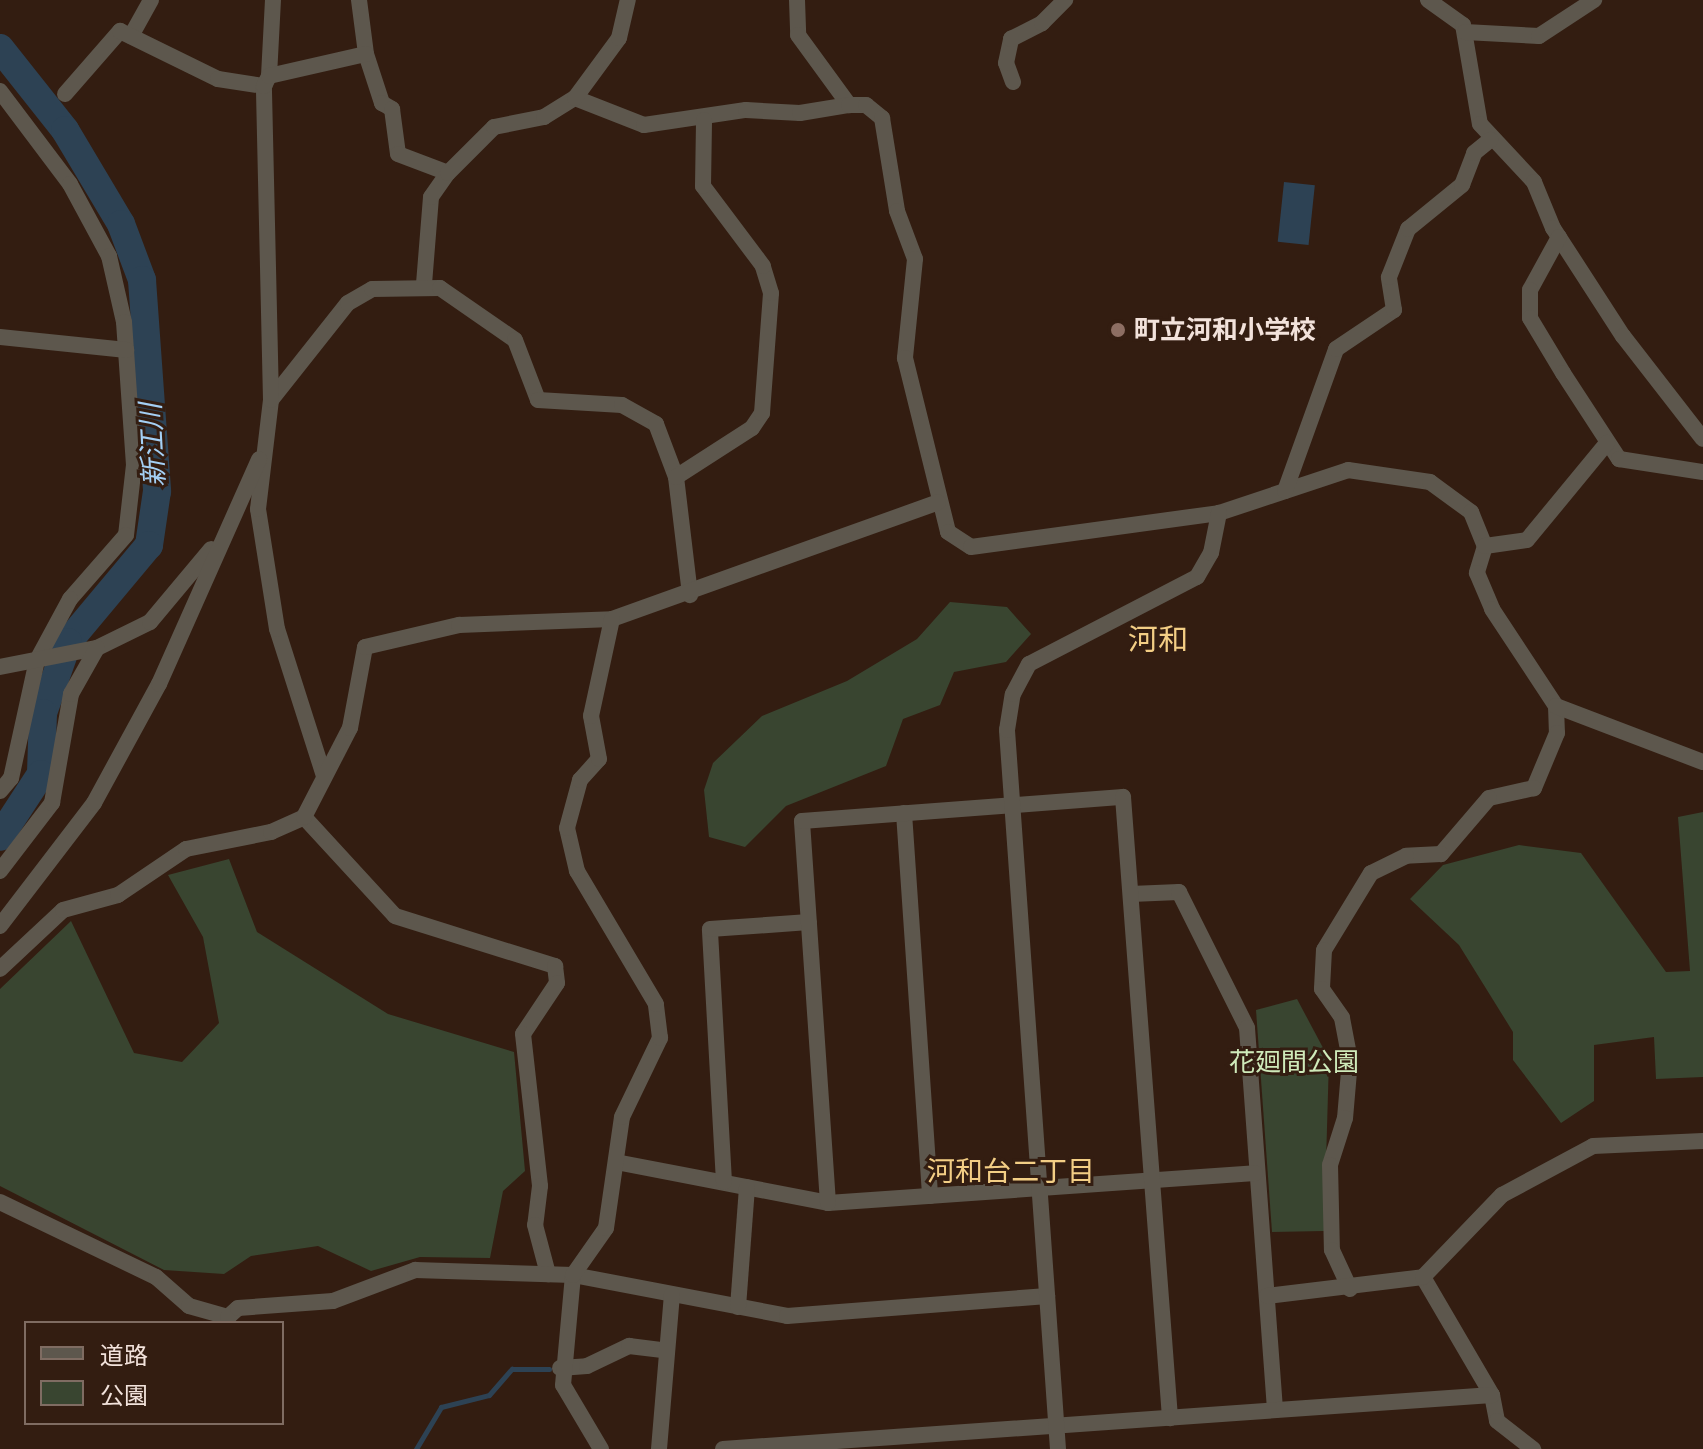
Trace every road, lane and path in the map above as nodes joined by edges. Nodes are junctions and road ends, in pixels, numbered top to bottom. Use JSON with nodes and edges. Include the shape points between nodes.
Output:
{"nodes":[{"id":1,"x":151,"y":0,"type":"edge"},
{"id":2,"x":273,"y":0,"type":"edge"},
{"id":3,"x":359,"y":0,"type":"edge"},
{"id":4,"x":628,"y":0,"type":"edge"},
{"id":5,"x":797,"y":0,"type":"edge"},
{"id":6,"x":1065,"y":0,"type":"edge"},
{"id":7,"x":1428,"y":0,"type":"edge"},
{"id":8,"x":1594,"y":0,"type":"edge"},
{"id":9,"x":1465,"y":32,"type":"junction"},
{"id":10,"x":131,"y":36,"type":"junction"},
{"id":11,"x":366,"y":54,"type":"junction"},
{"id":12,"x":266,"y":81,"type":"junction"},
{"id":13,"x":1013,"y":82,"type":"dead end"},
{"id":14,"x":0,"y":91,"type":"edge"},
{"id":15,"x":65,"y":94,"type":"dead end"},
{"id":16,"x":575,"y":98,"type":"junction"},
{"id":17,"x":849,"y":105,"type":"junction"},
{"id":18,"x":704,"y":120,"type":"junction"},
{"id":19,"x":1490,"y":140,"type":"junction"},
{"id":20,"x":448,"y":173,"type":"junction"},
{"id":21,"x":1559,"y":237,"type":"junction"},
{"id":22,"x":424,"y":284,"type":"junction"},
{"id":23,"x":0,"y":337,"type":"edge"},
{"id":24,"x":126,"y":350,"type":"junction"},
{"id":25,"x":271,"y":400,"type":"junction"},
{"id":26,"x":1703,"y":439,"type":"edge"},
{"id":27,"x":266,"y":443,"type":"junction"},
{"id":28,"x":1607,"y":443,"type":"junction"},
{"id":29,"x":1703,"y":472,"type":"edge"},
{"id":30,"x":676,"y":477,"type":"junction"},
{"id":31,"x":1285,"y":491,"type":"junction"},
{"id":32,"x":938,"y":502,"type":"junction"},
{"id":33,"x":1219,"y":513,"type":"junction"},
{"id":34,"x":223,"y":535,"type":"junction"},
{"id":35,"x":1485,"y":546,"type":"junction"},
{"id":36,"x":690,"y":595,"type":"junction"},
{"id":37,"x":612,"y":619,"type":"junction"},
{"id":38,"x":90,"y":650,"type":"junction"},
{"id":39,"x":37,"y":660,"type":"junction"},
{"id":40,"x":0,"y":667,"type":"edge"},
{"id":41,"x":1556,"y":706,"type":"junction"},
{"id":42,"x":1703,"y":762,"type":"edge"},
{"id":43,"x":324,"y":776,"type":"junction"},
{"id":44,"x":0,"y":791,"type":"edge"},
{"id":45,"x":1012,"y":804,"type":"junction"},
{"id":46,"x":904,"y":813,"type":"junction"},
{"id":47,"x":304,"y":817,"type":"junction"},
{"id":48,"x":0,"y":871,"type":"edge"},
{"id":49,"x":1131,"y":894,"type":"junction"},
{"id":50,"x":809,"y":922,"type":"junction"},
{"id":51,"x":0,"y":926,"type":"edge"},
{"id":52,"x":0,"y":969,"type":"edge"},
{"id":53,"x":1703,"y":1141,"type":"edge"},
{"id":54,"x":616,"y":1162,"type":"junction"},
{"id":55,"x":1255,"y":1173,"type":"junction"},
{"id":56,"x":1152,"y":1180,"type":"junction"},
{"id":57,"x":724,"y":1182,"type":"junction"},
{"id":58,"x":747,"y":1187,"type":"junction"},
{"id":59,"x":1039,"y":1189,"type":"junction"},
{"id":60,"x":930,"y":1196,"type":"junction"},
{"id":61,"x":0,"y":1202,"type":"edge"},
{"id":62,"x":828,"y":1203,"type":"junction"},
{"id":63,"x":548,"y":1274,"type":"junction"},
{"id":64,"x":573,"y":1275,"type":"junction"},
{"id":65,"x":1423,"y":1277,"type":"junction"},
{"id":66,"x":1350,"y":1289,"type":"junction"},
{"id":67,"x":672,"y":1295,"type":"junction"},
{"id":68,"x":1047,"y":1296,"type":"junction"},
{"id":69,"x":1267,"y":1296,"type":"junction"},
{"id":70,"x":738,"y":1307,"type":"junction"},
{"id":71,"x":667,"y":1351,"type":"junction"},
{"id":72,"x":560,"y":1368,"type":"junction"},
{"id":73,"x":1492,"y":1395,"type":"junction"},
{"id":74,"x":1275,"y":1410,"type":"junction"},
{"id":75,"x":1170,"y":1418,"type":"junction"},
{"id":76,"x":1056,"y":1424,"type":"junction"},
{"id":77,"x":601,"y":1449,"type":"edge"},
{"id":78,"x":659,"y":1449,"type":"edge"},
{"id":79,"x":723,"y":1449,"type":"edge"},
{"id":80,"x":1058,"y":1449,"type":"edge"},
{"id":81,"x":1533,"y":1449,"type":"edge"}],
"edges":[{"from":1,"to":10,"type":"street"},
{"from":2,"to":12,"type":"street"},
{"from":3,"to":11,"type":"street"},
{"from":4,"to":16,"type":"street","via":[[619,38]]},
{"from":5,"to":17,"type":"street","via":[[798,35]]},
{"from":6,"to":13,"type":"street","via":[[1042,23],[1011,39],[1006,63]]},
{"from":7,"to":9,"type":"street"},
{"from":8,"to":9,"type":"street","via":[[1539,36]]},
{"from":9,"to":19,"type":"street","via":[[1463,52]]},
{"from":10,"to":12,"type":"street","via":[[218,79]]},
{"from":10,"to":15,"type":"street","via":[[120,31]]},
{"from":11,"to":12,"type":"street"},
{"from":11,"to":20,"type":"street","via":[[382,103],[392,109],[398,154]]},
{"from":12,"to":25,"type":"street"},
{"from":14,"to":24,"type":"street","via":[[70,184],[109,256]]},
{"from":16,"to":18,"type":"street","via":[[644,125]]},
{"from":16,"to":20,"type":"street","via":[[544,117],[494,127]]},
{"from":17,"to":18,"type":"street","via":[[800,113],[746,110]]},
{"from":17,"to":32,"type":"street","via":[[866,105],[882,118],[897,211],[915,259],[905,358]]},
{"from":18,"to":30,"type":"street","via":[[703,186],[763,266],[771,293],[762,413],[752,428]]},
{"from":19,"to":21,"type":"street","via":[[1534,182]]},
{"from":19,"to":31,"type":"street","via":[[1474,153],[1462,185],[1408,229],[1389,277],[1394,310],[1336,349]]},
{"from":20,"to":22,"type":"street","via":[[431,197]]},
{"from":21,"to":26,"type":"street"},
{"from":21,"to":28,"type":"street","via":[[1530,290],[1530,318]]},
{"from":22,"to":25,"type":"street","via":[[372,289],[348,303]]},
{"from":22,"to":30,"type":"street","via":[[515,340],[538,400],[622,405],[656,424]]},
{"from":23,"to":24,"type":"street"},
{"from":24,"to":39,"type":"street","via":[[134,465],[126,535],[70,599]]},
{"from":25,"to":27,"type":"street"},
{"from":27,"to":34,"type":"street"},
{"from":27,"to":43,"type":"street","via":[[258,509],[277,629]]},
{"from":28,"to":29,"type":"street","via":[[1634,466]]},
{"from":28,"to":35,"type":"street","via":[[1527,540]]},
{"from":30,"to":36,"type":"street"},
{"from":31,"to":33,"type":"street"},
{"from":31,"to":35,"type":"street","via":[[1348,470],[1430,482],[1471,512]]},
{"from":32,"to":33,"type":"street","via":[[948,532],[971,547]]},
{"from":32,"to":36,"type":"street"},
{"from":33,"to":45,"type":"street","via":[[1211,553],[1197,577],[1029,664],[1013,694],[1007,730]]},
{"from":34,"to":38,"type":"street","via":[[150,622]]},
{"from":34,"to":51,"type":"street","via":[[159,684],[94,803]]},
{"from":35,"to":41,"type":"street","via":[[1477,573],[1492,609]]},
{"from":36,"to":37,"type":"street"},
{"from":37,"to":43,"type":"street","via":[[459,625],[365,647],[350,728]]},
{"from":37,"to":54,"type":"street","via":[[591,716],[599,759],[580,780],[567,828],[577,871],[656,1004],[660,1038],[622,1117]]},
{"from":38,"to":39,"type":"street"},
{"from":38,"to":48,"type":"street","via":[[71,694],[52,803]]},
{"from":39,"to":40,"type":"street"},
{"from":39,"to":44,"type":"street","via":[[11,778]]},
{"from":41,"to":42,"type":"street"},
{"from":41,"to":66,"type":"street","via":[[1557,733],[1534,788],[1489,798],[1441,854],[1406,856],[1371,873],[1324,950],[1322,989],[1342,1018],[1350,1060],[1345,1118],[1330,1165],[1332,1250]]},
{"from":43,"to":47,"type":"street"},
{"from":45,"to":46,"type":"street"},
{"from":45,"to":49,"type":"street","via":[[1123,797]]},
{"from":45,"to":59,"type":"street"},
{"from":46,"to":50,"type":"street","via":[[802,821]]},
{"from":46,"to":60,"type":"street"},
{"from":47,"to":52,"type":"street","via":[[271,832],[186,849],[118,895],[63,910]]},
{"from":47,"to":63,"type":"street","via":[[395,916],[555,966],[557,983],[523,1034],[540,1186],[535,1225]]},
{"from":49,"to":55,"type":"street","via":[[1179,892],[1247,1028]]},
{"from":49,"to":56,"type":"street"},
{"from":50,"to":57,"type":"street","via":[[710,929]]},
{"from":50,"to":62,"type":"street"},
{"from":53,"to":65,"type":"street","via":[[1593,1146],[1502,1195]]},
{"from":54,"to":57,"type":"street"},
{"from":54,"to":64,"type":"street","via":[[606,1228]]},
{"from":55,"to":56,"type":"street"},
{"from":55,"to":69,"type":"street"},
{"from":56,"to":59,"type":"street"},
{"from":56,"to":75,"type":"street"},
{"from":57,"to":58,"type":"street"},
{"from":58,"to":62,"type":"street"},
{"from":58,"to":70,"type":"street"},
{"from":59,"to":60,"type":"street"},
{"from":59,"to":68,"type":"street"},
{"from":60,"to":62,"type":"street"},
{"from":61,"to":63,"type":"street","via":[[156,1277],[189,1306],[228,1317],[238,1308],[333,1301],[415,1270]]},
{"from":63,"to":64,"type":"street"},
{"from":64,"to":67,"type":"street"},
{"from":64,"to":72,"type":"street"},
{"from":65,"to":66,"type":"street"},
{"from":65,"to":73,"type":"street"},
{"from":66,"to":69,"type":"street"},
{"from":67,"to":70,"type":"street"},
{"from":67,"to":71,"type":"street"},
{"from":68,"to":70,"type":"street","via":[[787,1316]]},
{"from":68,"to":76,"type":"street"},
{"from":69,"to":74,"type":"street"},
{"from":71,"to":72,"type":"street","via":[[629,1346],[587,1366]]},
{"from":71,"to":78,"type":"street"},
{"from":72,"to":77,"type":"street","via":[[573,1407]]},
{"from":73,"to":74,"type":"street"},
{"from":73,"to":81,"type":"street","via":[[1497,1421]]},
{"from":74,"to":75,"type":"street"},
{"from":75,"to":76,"type":"street"},
{"from":76,"to":79,"type":"street"},
{"from":76,"to":80,"type":"street"}]}
